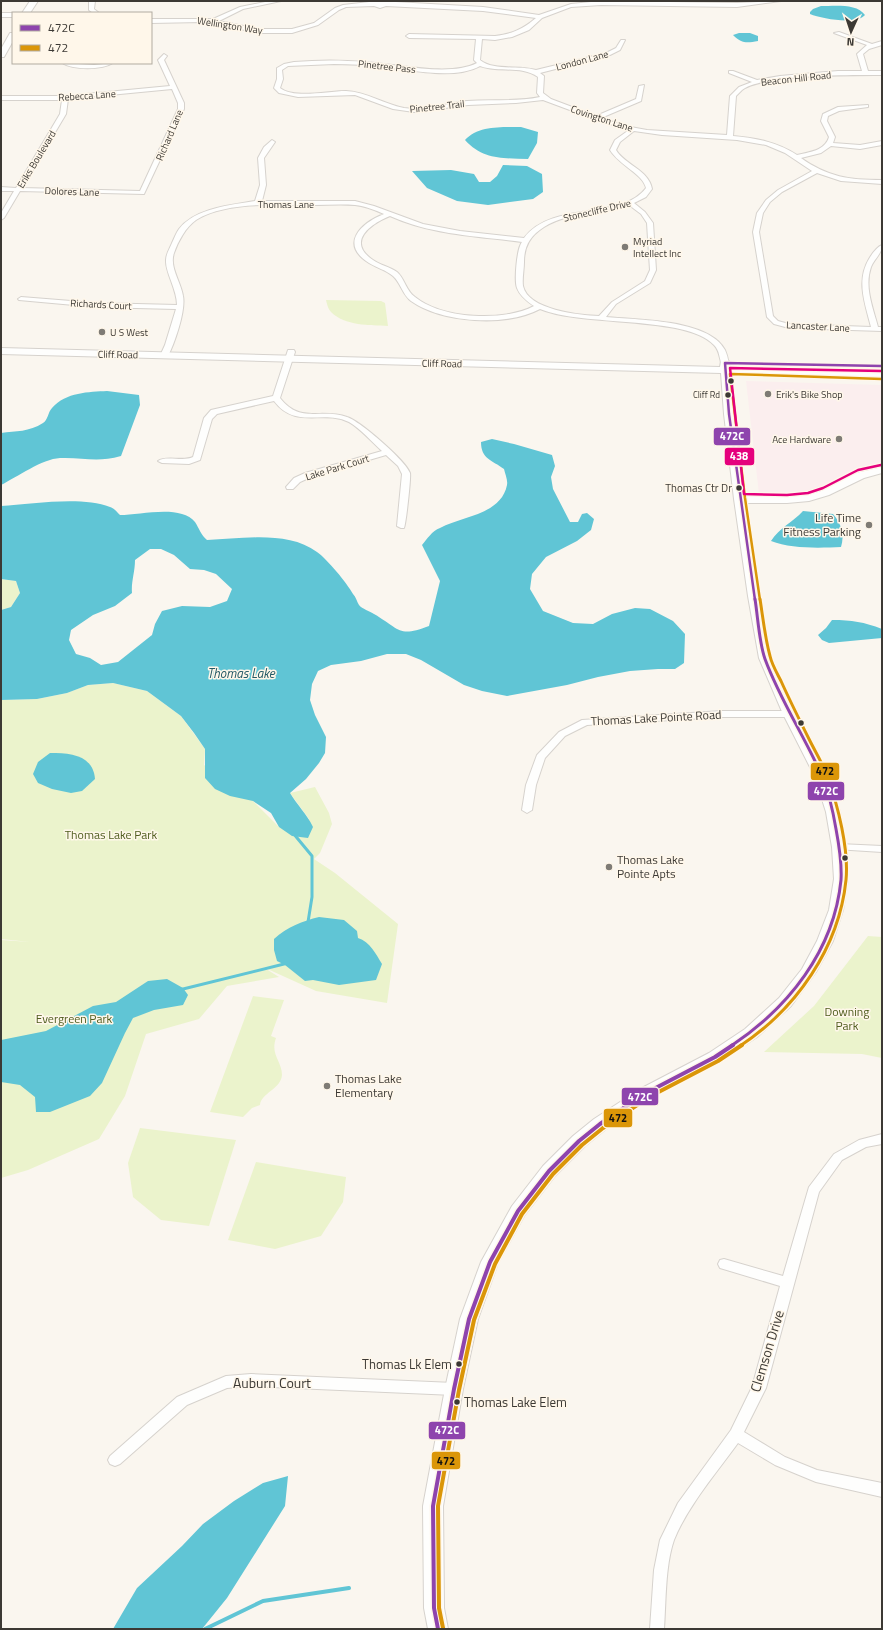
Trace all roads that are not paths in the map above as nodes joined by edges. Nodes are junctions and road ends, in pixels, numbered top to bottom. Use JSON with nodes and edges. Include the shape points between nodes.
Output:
{"nodes":[{"id":1,"x":34,"y":1,"type":"edge"},
{"id":2,"x":92,"y":1,"type":"edge"},
{"id":3,"x":252,"y":1,"type":"edge"},
{"id":4,"x":278,"y":1,"type":"edge"},
{"id":5,"x":482,"y":1,"type":"edge"},
{"id":6,"x":564,"y":1,"type":"edge"},
{"id":7,"x":778,"y":1,"type":"edge"},
{"id":8,"x":640,"y":2,"type":"edge"},
{"id":9,"x":259,"y":4,"type":"junction"},
{"id":10,"x":571,"y":6,"type":"junction"},
{"id":11,"x":478,"y":9,"type":"junction"},
{"id":12,"x":27,"y":12,"type":"edge"},
{"id":13,"x":95,"y":12,"type":"edge"},
{"id":14,"x":1,"y":15,"type":"edge"},
{"id":15,"x":12,"y":15,"type":"edge"},
{"id":16,"x":540,"y":17,"type":"junction"},
{"id":17,"x":152,"y":21,"type":"edge"},
{"id":18,"x":214,"y":21,"type":"junction"},
{"id":19,"x":837,"y":33,"type":"dead end"},
{"id":20,"x":408,"y":36,"type":"dead end"},
{"id":21,"x":12,"y":37,"type":"edge"},
{"id":22,"x":479,"y":38,"type":"junction"},
{"id":23,"x":622,"y":41,"type":"dead end"},
{"id":24,"x":882,"y":43,"type":"edge"},
{"id":25,"x":871,"y":45,"type":"junction"},
{"id":26,"x":1,"y":56,"type":"edge"},
{"id":27,"x":164,"y":56,"type":"dead end"},
{"id":28,"x":71,"y":64,"type":"edge"},
{"id":29,"x":106,"y":64,"type":"edge"},
{"id":30,"x":294,"y":64,"type":"joint"},
{"id":31,"x":479,"y":64,"type":"junction"},
{"id":32,"x":536,"y":72,"type":"junction"},
{"id":33,"x":731,"y":72,"type":"dead end"},
{"id":34,"x":865,"y":72,"type":"junction"},
{"id":35,"x":882,"y":72,"type":"edge"},
{"id":36,"x":757,"y":82,"type":"junction"},
{"id":37,"x":642,"y":86,"type":"dead end"},
{"id":38,"x":173,"y":87,"type":"junction"},
{"id":39,"x":1,"y":98,"type":"edge"},
{"id":40,"x":65,"y":98,"type":"junction"},
{"id":41,"x":544,"y":98,"type":"junction"},
{"id":42,"x":866,"y":106,"type":"dead end"},
{"id":43,"x":596,"y":118,"type":"junction"},
{"id":44,"x":634,"y":129,"type":"junction"},
{"id":45,"x":730,"y":138,"type":"junction"},
{"id":46,"x":272,"y":142,"type":"dead end"},
{"id":47,"x":830,"y":144,"type":"junction"},
{"id":48,"x":882,"y":144,"type":"edge"},
{"id":49,"x":797,"y":158,"type":"junction"},
{"id":50,"x":816,"y":171,"type":"junction"},
{"id":51,"x":882,"y":182,"type":"edge"},
{"id":52,"x":1,"y":189,"type":"edge"},
{"id":53,"x":18,"y":190,"type":"junction"},
{"id":54,"x":142,"y":193,"type":"joint"},
{"id":55,"x":258,"y":203,"type":"junction"},
{"id":56,"x":630,"y":204,"type":"junction"},
{"id":57,"x":390,"y":214,"type":"junction"},
{"id":58,"x":1,"y":218,"type":"edge"},
{"id":59,"x":525,"y":240,"type":"junction"},
{"id":60,"x":882,"y":247,"type":"edge"},
{"id":61,"x":21,"y":299,"type":"dead end"},
{"id":62,"x":540,"y":306,"type":"junction"},
{"id":63,"x":180,"y":307,"type":"junction"},
{"id":64,"x":601,"y":318,"type":"junction"},
{"id":65,"x":879,"y":328,"type":"edge"},
{"id":66,"x":1,"y":344,"type":"edge"},
{"id":67,"x":1,"y":352,"type":"edge"},
{"id":68,"x":165,"y":352,"type":"junction"},
{"id":69,"x":290,"y":355,"type":"junction"},
{"id":70,"x":725,"y":366,"type":"junction"},
{"id":71,"x":882,"y":366,"type":"edge"},
{"id":72,"x":882,"y":374,"type":"edge"},
{"id":73,"x":276,"y":398,"type":"junction"},
{"id":74,"x":388,"y":452,"type":"junction"},
{"id":75,"x":162,"y":461,"type":"dead end"},
{"id":76,"x":882,"y":470,"type":"edge"},
{"id":77,"x":290,"y":487,"type":"dead end"},
{"id":78,"x":740,"y":499,"type":"junction"},
{"id":79,"x":402,"y":526,"type":"dead end"},
{"id":80,"x":790,"y":714,"type":"junction"},
{"id":81,"x":527,"y":810,"type":"dead end"},
{"id":82,"x":839,"y":847,"type":"junction"},
{"id":83,"x":882,"y":849,"type":"edge"},
{"id":84,"x":882,"y":1139,"type":"edge"},
{"id":85,"x":724,"y":1264,"type":"dead end"},
{"id":86,"x":787,"y":1283,"type":"junction"},
{"id":87,"x":454,"y":1389,"type":"junction"},
{"id":88,"x":736,"y":1434,"type":"junction"},
{"id":89,"x":115,"y":1460,"type":"dead end"},
{"id":90,"x":882,"y":1490,"type":"edge"},
{"id":91,"x":438,"y":1629,"type":"edge"},
{"id":92,"x":657,"y":1629,"type":"edge"}],
"edges":[{"from":1,"to":12,"type":"street"},
{"from":2,"to":13,"type":"street","via":[[91,9]]},
{"from":3,"to":9,"type":"street"},
{"from":4,"to":9,"type":"street"},
{"from":5,"to":11,"type":"street"},
{"from":6,"to":10,"type":"street"},
{"from":7,"to":8,"type":"street","via":[[737,5]]},
{"from":8,"to":10,"type":"street"},
{"from":9,"to":18,"type":"street","via":[[242,8]]},
{"from":10,"to":16,"type":"street"},
{"from":11,"to":16,"type":"street"},
{"from":11,"to":18,"type":"street","name":"Wellington Way","via":[[386,4],[345,6],[316,24],[292,30],[258,31]]},
{"from":14,"to":15,"type":"street"},
{"from":16,"to":22,"type":"street","via":[[518,34]]},
{"from":17,"to":18,"type":"street","name":"Wellington Way"},
{"from":19,"to":25,"type":"street"},
{"from":20,"to":22,"type":"street"},
{"from":21,"to":26,"type":"street"},
{"from":22,"to":31,"type":"street"},
{"from":23,"to":32,"type":"street","name":"London Lane","via":[[618,48],[608,54]]},
{"from":24,"to":25,"type":"street"},
{"from":25,"to":34,"type":"street","via":[[860,54]]},
{"from":27,"to":38,"type":"street","name":"Richard Lane","via":[[161,60]]},
{"from":28,"to":29,"type":"street"},
{"from":30,"to":31,"type":"street","name":"Pinetree Pass","via":[[356,63],[448,71]]},
{"from":30,"to":41,"type":"street","name":"Pinetree Trail","via":[[284,65],[279,69],[279,92],[296,95],[356,93],[394,108],[410,110]]},
{"from":31,"to":32,"type":"street","via":[[524,68]]},
{"from":32,"to":41,"type":"street","via":[[541,76],[540,93]]},
{"from":33,"to":36,"type":"street"},
{"from":34,"to":35,"type":"street","name":"Beacon Hill Road"},
{"from":34,"to":36,"type":"street","name":"Beacon Hill Road"},
{"from":36,"to":45,"type":"street","name":"Beacon Hill Road","via":[[741,88],[733,96]]},
{"from":37,"to":43,"type":"street","via":[[639,100]]},
{"from":38,"to":40,"type":"street","name":"Rebecca Lane"},
{"from":38,"to":54,"type":"street","name":"Richard Lane","via":[[181,103],[180,113]]},
{"from":39,"to":40,"type":"street","name":"Rebecca Lane"},
{"from":40,"to":53,"type":"street","name":"Eriks Boulevard","via":[[63,114]]},
{"from":41,"to":43,"type":"street","name":"Covington Lane"},
{"from":42,"to":47,"type":"street","via":[[838,109],[825,115],[824,121],[832,137]]},
{"from":43,"to":44,"type":"street","name":"Covington Lane"},
{"from":44,"to":45,"type":"street","name":"Covington Lane"},
{"from":44,"to":56,"type":"street","name":"Stonecliffe Drive","via":[[617,141],[613,150],[618,159],[642,175],[648,183],[644,195]]},
{"from":45,"to":49,"type":"street","name":"Covington Lane","via":[[770,144],[784,149]]},
{"from":46,"to":55,"type":"street","via":[[260,160],[263,183]]},
{"from":47,"to":48,"type":"street","via":[[860,147]]},
{"from":47,"to":49,"type":"street","via":[[819,152]]},
{"from":49,"to":50,"type":"street","name":"Covington Lane"},
{"from":50,"to":51,"type":"street","name":"Covington Lane","via":[[832,178],[853,182]]},
{"from":50,"to":65,"type":"street","name":"Lancaster Lane","via":[[780,190],[760,213],[756,232],[770,317],[776,323],[790,326]]},
{"from":52,"to":53,"type":"street","name":"Dolores Lane"},
{"from":53,"to":54,"type":"street","name":"Dolores Lane"},
{"from":53,"to":58,"type":"street","name":"Eriks Boulevard"},
{"from":55,"to":57,"type":"street","name":"Thomas Lane","via":[[355,203]]},
{"from":55,"to":63,"type":"street","name":"Thomas Lane","via":[[211,212],[194,219],[182,230],[171,252],[170,261],[180,296]]},
{"from":56,"to":59,"type":"street","name":"Stonecliffe Drive","via":[[558,219],[539,228]]},
{"from":56,"to":64,"type":"street","via":[[643,213],[650,223],[653,270],[648,282],[614,304]]},
{"from":57,"to":59,"type":"street","name":"Thomas Lane","via":[[434,229]]},
{"from":57,"to":62,"type":"street","via":[[363,228],[358,236],[357,245],[360,252],[370,261],[397,275],[405,291],[415,301],[439,312],[477,318],[513,315]]},
{"from":59,"to":62,"type":"street","via":[[521,252],[520,288],[529,299]]},
{"from":60,"to":65,"type":"street","via":[[873,255],[866,267],[865,285]]},
{"from":61,"to":63,"type":"street","name":"Richards Court","via":[[96,305]]},
{"from":62,"to":64,"type":"street","via":[[563,314]]},
{"from":63,"to":68,"type":"street","name":"Thomas Lane"},
{"from":64,"to":70,"type":"street","via":[[680,327],[697,332],[716,342],[723,352]]},
{"from":66,"to":68,"type":"street","name":"Cliff Road"},
{"from":67,"to":68,"type":"street","name":"Cliff Road"},
{"from":68,"to":69,"type":"street","name":"Cliff Road"},
{"from":69,"to":70,"type":"street","name":"Cliff Road"},
{"from":69,"to":73,"type":"street"},
{"from":70,"to":71,"type":"street","name":"Cliff Road"},
{"from":70,"to":72,"type":"street","name":"Cliff Road"},
{"from":70,"to":78,"type":"street"},
{"from":73,"to":74,"type":"street","via":[[281,407],[294,414],[352,421]]},
{"from":73,"to":75,"type":"street","via":[[214,412],[208,418],[197,458],[188,462]]},
{"from":74,"to":77,"type":"street","name":"Lake Park Court","via":[[308,475]]},
{"from":74,"to":79,"type":"street","via":[[401,464],[406,474]]},
{"from":76,"to":78,"type":"street","via":[[860,475],[825,493],[809,498]]},
{"from":78,"to":80,"type":"street","via":[[765,658]]},
{"from":80,"to":81,"type":"street","name":"Thomas Lake Pointe Road","via":[[722,714],[585,722],[562,734],[540,757],[531,785]]},
{"from":80,"to":82,"type":"street","via":[[822,777],[834,812]]},
{"from":82,"to":83,"type":"street"},
{"from":82,"to":87,"type":"street","via":[[840,879],[836,910],[827,935],[808,972],[785,1002],[751,1033],[715,1057],[646,1093],[600,1124],[549,1171],[518,1211],[490,1262],[469,1319]]},
{"from":84,"to":86,"type":"street","name":"Clemson Drive","via":[[863,1143],[838,1157],[813,1190]]},
{"from":85,"to":86,"type":"street"},
{"from":86,"to":88,"type":"street","name":"Clemson Drive","via":[[759,1388]]},
{"from":87,"to":89,"type":"street","name":"Auburn Court","via":[[251,1380],[226,1382],[182,1401]]},
{"from":87,"to":91,"type":"street","via":[[433,1506],[434,1608]]},
{"from":88,"to":90,"type":"street","via":[[780,1461],[816,1476]]},
{"from":88,"to":92,"type":"street","name":"Clemson Drive","via":[[683,1508],[667,1540],[661,1570]]}]}
